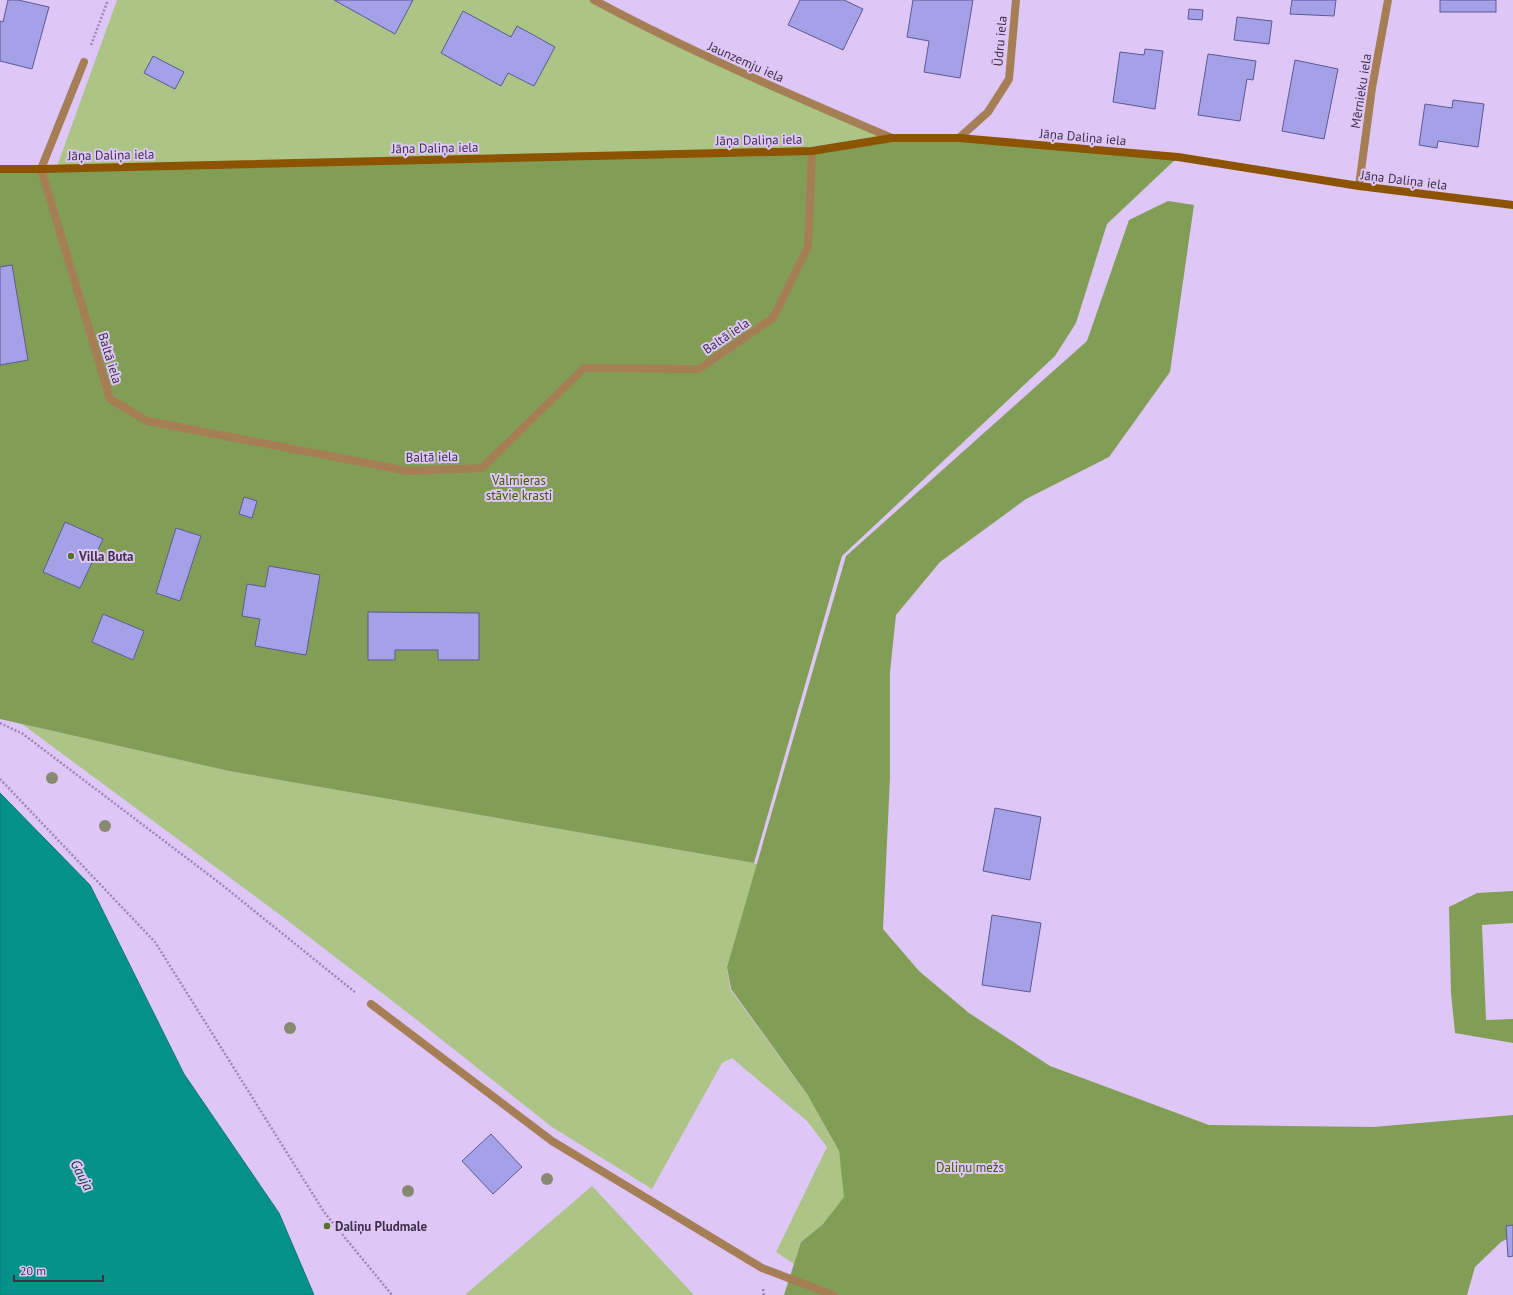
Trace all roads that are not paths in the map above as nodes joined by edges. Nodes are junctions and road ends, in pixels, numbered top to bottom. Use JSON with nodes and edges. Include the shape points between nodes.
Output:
{"nodes":[{"id":1,"x":594,"y":0,"type":"edge"},
{"id":2,"x":1016,"y":0,"type":"edge"},
{"id":3,"x":1388,"y":0,"type":"edge"},
{"id":4,"x":84,"y":62,"type":"road end"},
{"id":5,"x":892,"y":138,"type":"junction"},
{"id":6,"x":959,"y":138,"type":"junction"},
{"id":7,"x":812,"y":151,"type":"junction"},
{"id":8,"x":0,"y":168,"type":"edge"},
{"id":9,"x":41,"y":169,"type":"junction"},
{"id":10,"x":1359,"y":186,"type":"junction"},
{"id":11,"x":1513,"y":206,"type":"edge"},
{"id":12,"x":371,"y":1004,"type":"road end"},
{"id":13,"x":833,"y":1295,"type":"edge"}],
"edges":[{"from":1,"to":5,"type":"street","name":"Jaunzemju iela","via":[[657,34],[756,81]]},
{"from":2,"to":6,"type":"street","name":"Ūdru iela","via":[[1008,79],[988,112]]},
{"from":3,"to":10,"type":"street","name":"Mērnieku iela","via":[[1372,88]]},
{"from":4,"to":9,"type":"street"},
{"from":5,"to":6,"type":"street","name":"Jāņa Daliņa iela"},
{"from":5,"to":7,"type":"street","name":"Jāņa Daliņa iela"},
{"from":6,"to":10,"type":"street","name":"Jāņa Daliņa iela","via":[[1178,157]]},
{"from":7,"to":9,"type":"street","name":"Jāņa Daliņa iela"},
{"from":7,"to":9,"type":"street","name":"Baltā iela","via":[[808,247],[773,318],[699,368],[584,368],[482,468],[408,472],[147,421],[110,399]]},
{"from":8,"to":9,"type":"street","name":"Jāņa Daliņa iela"},
{"from":10,"to":11,"type":"street","name":"Jāņa Daliņa iela"},
{"from":12,"to":13,"type":"street","via":[[552,1141],[762,1268]]}]}
